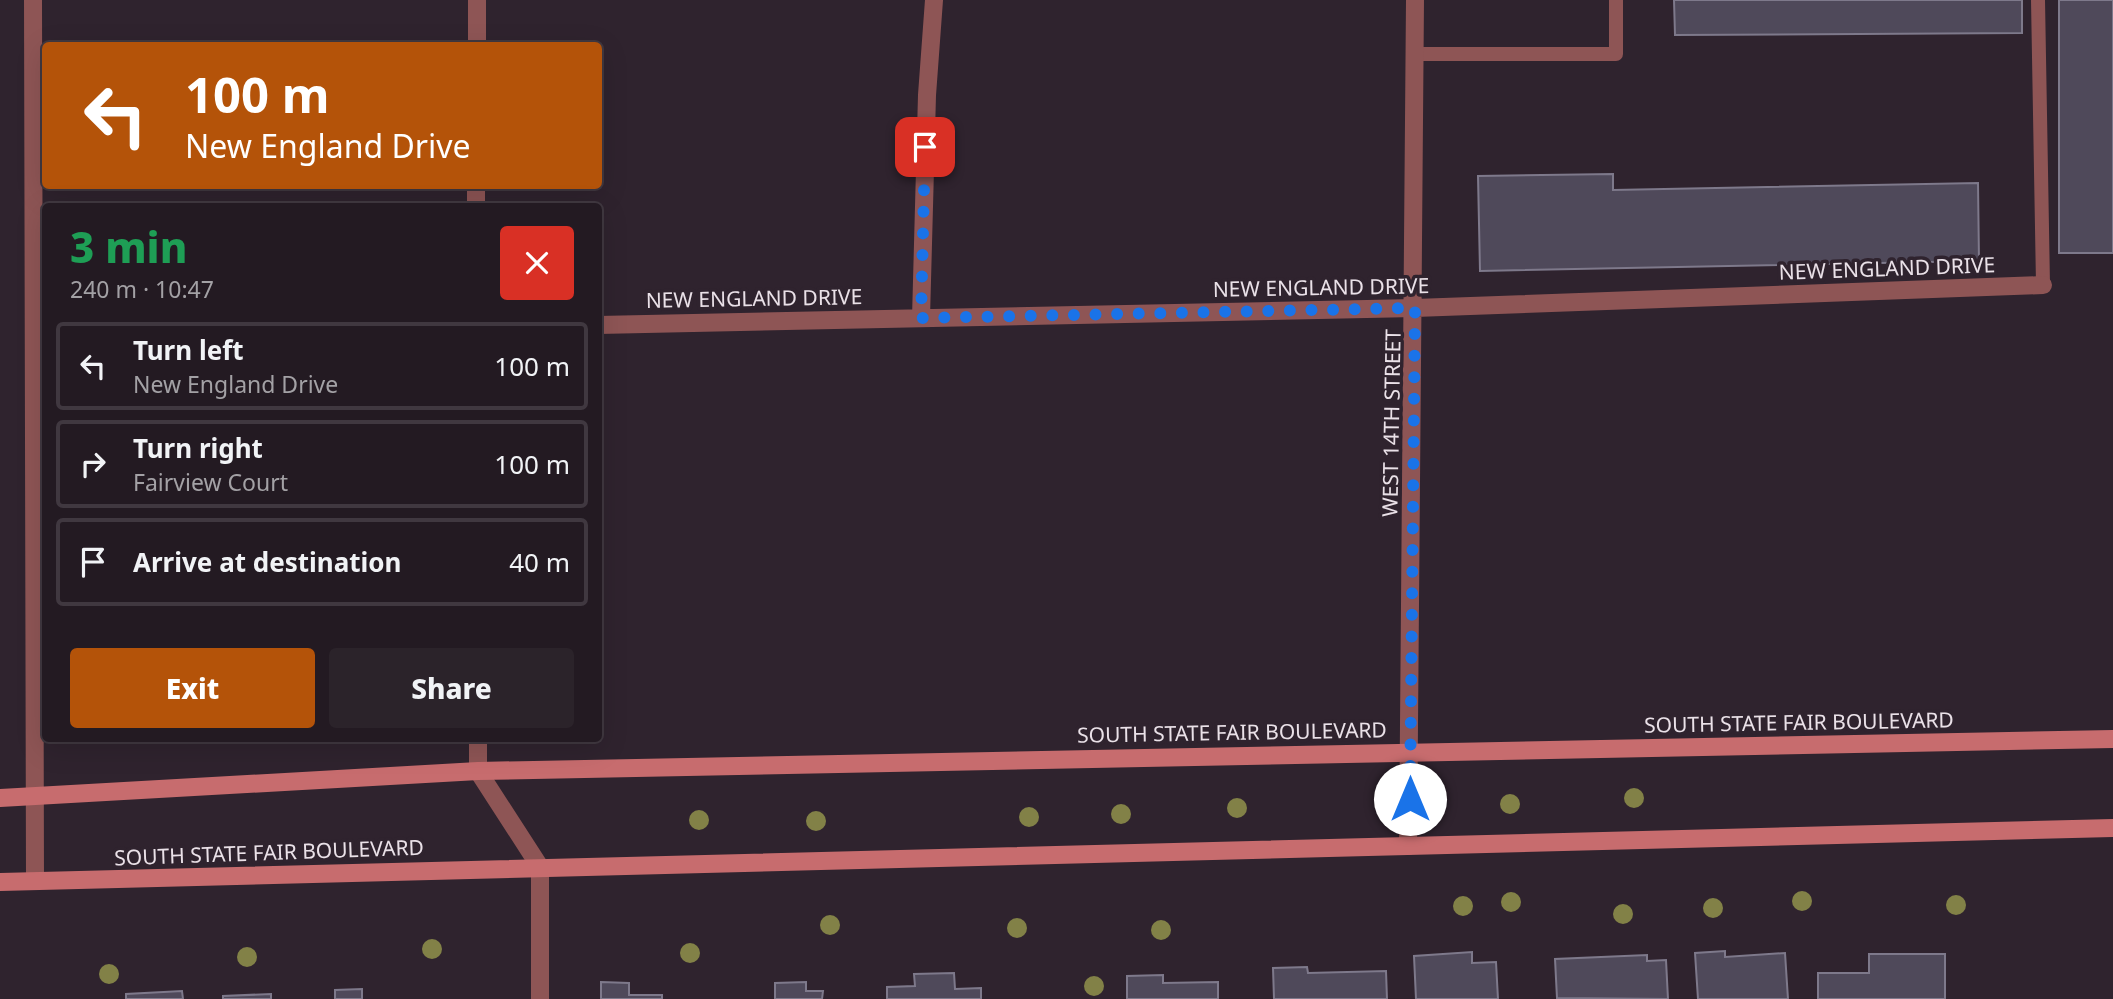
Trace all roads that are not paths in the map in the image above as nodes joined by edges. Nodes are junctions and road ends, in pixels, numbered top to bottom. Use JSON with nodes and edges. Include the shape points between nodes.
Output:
{"nodes":[{"id":1,"x":33,"y":0,"type":"edge"},
{"id":2,"x":477,"y":0,"type":"edge"},
{"id":3,"x":934,"y":0,"type":"edge"},
{"id":4,"x":1415,"y":0,"type":"edge"},
{"id":5,"x":1616,"y":0,"type":"edge"},
{"id":6,"x":2038,"y":0,"type":"edge"},
{"id":7,"x":477,"y":42,"type":"edge"},
{"id":8,"x":1415,"y":54,"type":"junction"},
{"id":9,"x":2043,"y":285,"type":"joint"},
{"id":10,"x":1415,"y":308,"type":"junction"},
{"id":11,"x":921,"y":318,"type":"junction"},
{"id":12,"x":602,"y":325,"type":"edge"},
{"id":13,"x":2113,"y":739,"type":"edge"},
{"id":14,"x":478,"y":742,"type":"edge"},
{"id":15,"x":1409,"y":751,"type":"junction"},
{"id":16,"x":478,"y":771,"type":"junction"},
{"id":17,"x":34,"y":797,"type":"junction"},
{"id":18,"x":0,"y":798,"type":"edge"},
{"id":19,"x":2113,"y":828,"type":"edge"},
{"id":20,"x":1409,"y":846,"type":"junction"},
{"id":21,"x":540,"y":867,"type":"junction"},
{"id":22,"x":34,"y":881,"type":"junction"},
{"id":23,"x":0,"y":882,"type":"edge"},
{"id":24,"x":540,"y":999,"type":"edge"}],
"edges":[{"from":1,"to":17,"type":"street"},
{"from":2,"to":7,"type":"street"},
{"from":3,"to":11,"type":"street"},
{"from":4,"to":8,"type":"street","name":"WEST 14TH STREET"},
{"from":5,"to":8,"type":"lane","via":[[1616,54]]},
{"from":6,"to":9,"type":"lane"},
{"from":8,"to":10,"type":"street","name":"WEST 14TH STREET"},
{"from":9,"to":10,"type":"street","name":"NEW ENGLAND DRIVE"},
{"from":10,"to":11,"type":"street","name":"NEW ENGLAND DRIVE"},
{"from":10,"to":15,"type":"street","name":"WEST 14TH STREET"},
{"from":11,"to":12,"type":"street","name":"NEW ENGLAND DRIVE"},
{"from":13,"to":15,"type":"street","name":"SOUTH STATE FAIR BOULEVARD"},
{"from":14,"to":16,"type":"street"},
{"from":15,"to":16,"type":"street","name":"SOUTH STATE FAIR BOULEVARD"},
{"from":15,"to":20,"type":"street","name":"WEST 14TH STREET"},
{"from":16,"to":17,"type":"street","name":"SOUTH STATE FAIR BOULEVARD"},
{"from":16,"to":21,"type":"street"},
{"from":17,"to":18,"type":"street","name":"SOUTH STATE FAIR BOULEVARD"},
{"from":17,"to":22,"type":"street"},
{"from":19,"to":20,"type":"street","name":"SOUTH STATE FAIR BOULEVARD"},
{"from":20,"to":21,"type":"street","name":"SOUTH STATE FAIR BOULEVARD"},
{"from":21,"to":22,"type":"street","name":"SOUTH STATE FAIR BOULEVARD"},
{"from":21,"to":24,"type":"street"},
{"from":22,"to":23,"type":"street","name":"SOUTH STATE FAIR BOULEVARD"}]}
